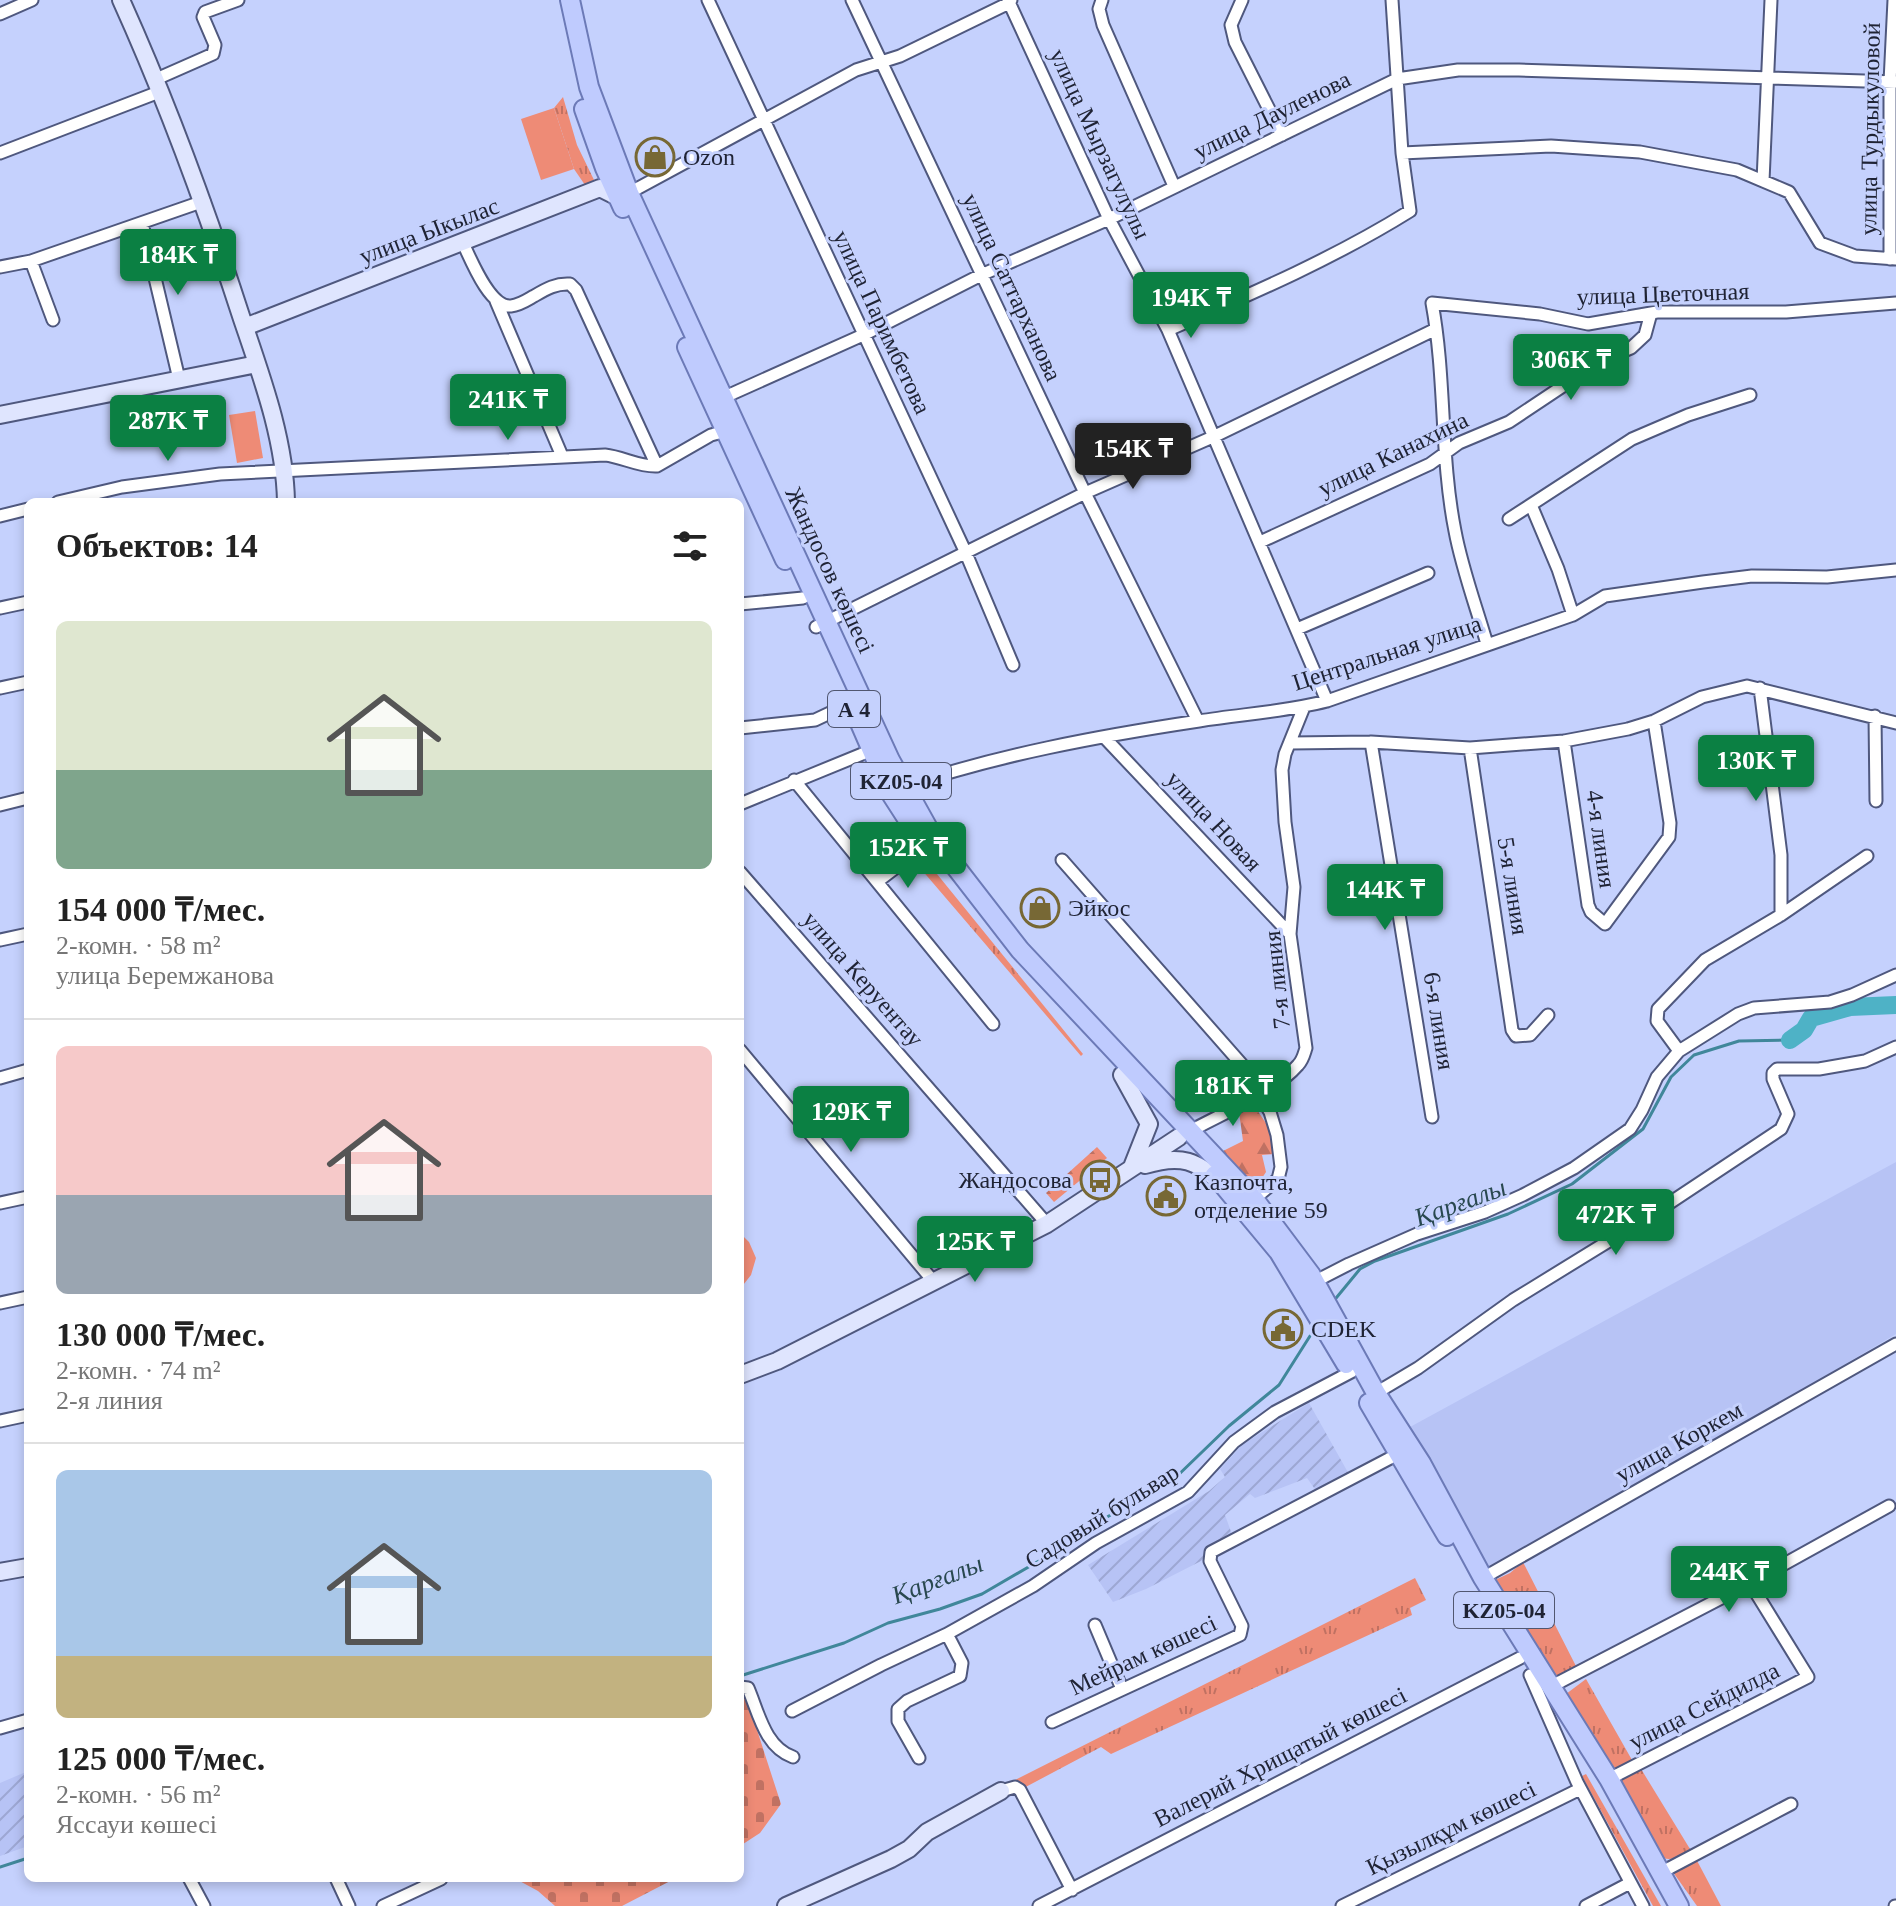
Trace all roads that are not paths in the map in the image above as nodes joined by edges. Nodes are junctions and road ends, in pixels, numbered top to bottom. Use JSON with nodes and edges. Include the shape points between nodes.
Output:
{"nodes":[{"id":1,"x":32,"y":0,"type":"edge"},
{"id":2,"x":121,"y":0,"type":"edge"},
{"id":3,"x":238,"y":0,"type":"edge"},
{"id":4,"x":559,"y":0,"type":"edge"},
{"id":5,"x":570,"y":0,"type":"edge"},
{"id":6,"x":708,"y":0,"type":"edge"},
{"id":7,"x":852,"y":0,"type":"edge"},
{"id":8,"x":1102,"y":0,"type":"edge"},
{"id":9,"x":1242,"y":0,"type":"edge"},
{"id":10,"x":1392,"y":0,"type":"edge"},
{"id":11,"x":1771,"y":0,"type":"edge"},
{"id":12,"x":1894,"y":0,"type":"edge"},
{"id":13,"x":1009,"y":1,"type":"edge"},
{"id":14,"x":0,"y":14,"type":"edge"},
{"id":15,"x":882,"y":61,"type":"junction"},
{"id":16,"x":1767,"y":78,"type":"junction"},
{"id":17,"x":1397,"y":79,"type":"junction"},
{"id":18,"x":1893,"y":82,"type":"edge"},
{"id":19,"x":156,"y":86,"type":"junction"},
{"id":20,"x":765,"y":120,"type":"junction"},
{"id":21,"x":1282,"y":135,"type":"junction"},
{"id":22,"x":0,"y":153,"type":"edge"},
{"id":23,"x":1402,"y":153,"type":"junction"},
{"id":24,"x":1763,"y":181,"type":"junction"},
{"id":25,"x":1174,"y":186,"type":"junction"},
{"id":26,"x":623,"y":195,"type":"junction"},
{"id":27,"x":204,"y":201,"type":"junction"},
{"id":28,"x":1109,"y":219,"type":"junction"},
{"id":29,"x":142,"y":223,"type":"junction"},
{"id":30,"x":1894,"y":224,"type":"edge"},
{"id":31,"x":463,"y":243,"type":"junction"},
{"id":32,"x":1893,"y":259,"type":"edge"},
{"id":33,"x":31,"y":261,"type":"junction"},
{"id":34,"x":0,"y":267,"type":"edge"},
{"id":35,"x":981,"y":275,"type":"junction"},
{"id":36,"x":496,"y":301,"type":"junction"},
{"id":37,"x":1896,"y":303,"type":"edge"},
{"id":38,"x":1651,"y":313,"type":"junction"},
{"id":39,"x":53,"y":320,"type":"dead end"},
{"id":40,"x":245,"y":327,"type":"junction"},
{"id":41,"x":1436,"y":329,"type":"junction"},
{"id":42,"x":1168,"y":330,"type":"junction"},
{"id":43,"x":863,"y":335,"type":"junction"},
{"id":44,"x":257,"y":364,"type":"junction"},
{"id":45,"x":179,"y":379,"type":"junction"},
{"id":46,"x":1750,"y":395,"type":"dead end"},
{"id":47,"x":718,"y":400,"type":"junction"},
{"id":48,"x":0,"y":415,"type":"edge"},
{"id":49,"x":726,"y":431,"type":"junction"},
{"id":50,"x":1215,"y":436,"type":"junction"},
{"id":51,"x":1445,"y":452,"type":"junction"},
{"id":52,"x":562,"y":456,"type":"junction"},
{"id":53,"x":657,"y":466,"type":"junction"},
{"id":54,"x":285,"y":470,"type":"junction"},
{"id":55,"x":1085,"y":493,"type":"junction"},
{"id":56,"x":75,"y":498,"type":"edge"},
{"id":57,"x":286,"y":498,"type":"edge"},
{"id":58,"x":1531,"y":505,"type":"junction"},
{"id":59,"x":24,"y":510,"type":"edge"},
{"id":60,"x":0,"y":516,"type":"edge"},
{"id":61,"x":1509,"y":519,"type":"dead end"},
{"id":62,"x":1260,"y":542,"type":"junction"},
{"id":63,"x":965,"y":551,"type":"junction"},
{"id":64,"x":1896,"y":570,"type":"edge"},
{"id":65,"x":1428,"y":573,"type":"dead end"},
{"id":66,"x":803,"y":598,"type":"junction"},
{"id":67,"x":24,"y":603,"type":"edge"},
{"id":68,"x":744,"y":604,"type":"edge"},
{"id":69,"x":0,"y":608,"type":"edge"},
{"id":70,"x":1573,"y":615,"type":"junction"},
{"id":71,"x":822,"y":624,"type":"junction"},
{"id":72,"x":1297,"y":629,"type":"junction"},
{"id":73,"x":1487,"y":644,"type":"junction"},
{"id":74,"x":1013,"y":665,"type":"dead end"},
{"id":75,"x":24,"y":683,"type":"edge"},
{"id":76,"x":0,"y":688,"type":"edge"},
{"id":77,"x":1760,"y":688,"type":"junction"},
{"id":78,"x":1327,"y":701,"type":"junction"},
{"id":79,"x":851,"y":703,"type":"junction"},
{"id":80,"x":1304,"y":707,"type":"junction"},
{"id":81,"x":1875,"y":716,"type":"junction"},
{"id":82,"x":1198,"y":721,"type":"junction"},
{"id":83,"x":1654,"y":721,"type":"junction"},
{"id":84,"x":1896,"y":723,"type":"edge"},
{"id":85,"x":744,"y":728,"type":"edge"},
{"id":86,"x":1105,"y":738,"type":"junction"},
{"id":87,"x":1564,"y":741,"type":"junction"},
{"id":88,"x":1371,"y":742,"type":"junction"},
{"id":89,"x":1291,"y":743,"type":"junction"},
{"id":90,"x":1470,"y":748,"type":"junction"},
{"id":91,"x":872,"y":750,"type":"junction"},
{"id":92,"x":794,"y":780,"type":"junction"},
{"id":93,"x":897,"y":789,"type":"junction"},
{"id":94,"x":24,"y":799,"type":"edge"},
{"id":95,"x":1876,"y":801,"type":"dead end"},
{"id":96,"x":744,"y":802,"type":"edge"},
{"id":97,"x":0,"y":805,"type":"edge"},
{"id":98,"x":924,"y":846,"type":"junction"},
{"id":99,"x":1867,"y":856,"type":"dead end"},
{"id":100,"x":1062,"y":860,"type":"dead end"},
{"id":101,"x":744,"y":877,"type":"edge"},
{"id":102,"x":878,"y":881,"type":"junction"},
{"id":103,"x":1781,"y":915,"type":"junction"},
{"id":104,"x":1290,"y":934,"type":"junction"},
{"id":105,"x":24,"y":935,"type":"edge"},
{"id":106,"x":0,"y":940,"type":"edge"},
{"id":107,"x":1896,"y":975,"type":"edge"},
{"id":108,"x":1548,"y":1015,"type":"dead end"},
{"id":109,"x":993,"y":1024,"type":"dead end"},
{"id":110,"x":1896,"y":1047,"type":"edge"},
{"id":111,"x":1679,"y":1051,"type":"junction"},
{"id":112,"x":744,"y":1055,"type":"edge"},
{"id":113,"x":24,"y":1071,"type":"edge"},
{"id":114,"x":1122,"y":1075,"type":"junction"},
{"id":115,"x":0,"y":1078,"type":"edge"},
{"id":116,"x":1261,"y":1093,"type":"junction"},
{"id":117,"x":1432,"y":1117,"type":"dead end"},
{"id":118,"x":1184,"y":1134,"type":"junction"},
{"id":119,"x":1132,"y":1169,"type":"junction"},
{"id":120,"x":1226,"y":1187,"type":"junction"},
{"id":121,"x":24,"y":1198,"type":"edge"},
{"id":122,"x":1254,"y":1199,"type":"junction"},
{"id":123,"x":0,"y":1203,"type":"edge"},
{"id":124,"x":1047,"y":1224,"type":"junction"},
{"id":125,"x":934,"y":1282,"type":"junction"},
{"id":126,"x":24,"y":1298,"type":"edge"},
{"id":127,"x":1318,"y":1302,"type":"junction"},
{"id":128,"x":0,"y":1303,"type":"edge"},
{"id":129,"x":1896,"y":1344,"type":"edge"},
{"id":130,"x":1351,"y":1372,"type":"junction"},
{"id":131,"x":744,"y":1373,"type":"edge"},
{"id":132,"x":1376,"y":1393,"type":"junction"},
{"id":133,"x":24,"y":1416,"type":"edge"},
{"id":134,"x":0,"y":1421,"type":"edge"},
{"id":135,"x":1398,"y":1454,"type":"junction"},
{"id":136,"x":1889,"y":1506,"type":"dead end"},
{"id":137,"x":24,"y":1568,"type":"edge"},
{"id":138,"x":0,"y":1572,"type":"edge"},
{"id":139,"x":1483,"y":1578,"type":"junction"},
{"id":140,"x":1750,"y":1583,"type":"junction"},
{"id":141,"x":1095,"y":1625,"type":"dead end"},
{"id":142,"x":947,"y":1634,"type":"junction"},
{"id":143,"x":1515,"y":1660,"type":"junction"},
{"id":144,"x":1530,"y":1675,"type":"junction"},
{"id":145,"x":1550,"y":1687,"type":"junction"},
{"id":146,"x":744,"y":1688,"type":"edge"},
{"id":147,"x":1122,"y":1689,"type":"junction"},
{"id":148,"x":792,"y":1711,"type":"dead end"},
{"id":149,"x":24,"y":1721,"type":"edge"},
{"id":150,"x":1052,"y":1722,"type":"dead end"},
{"id":151,"x":0,"y":1728,"type":"edge"},
{"id":152,"x":793,"y":1757,"type":"dead end"},
{"id":153,"x":919,"y":1758,"type":"dead end"},
{"id":154,"x":1609,"y":1779,"type":"junction"},
{"id":155,"x":1580,"y":1789,"type":"junction"},
{"id":156,"x":1001,"y":1791,"type":"joint"},
{"id":157,"x":1791,"y":1804,"type":"dead end"},
{"id":158,"x":1662,"y":1872,"type":"junction"},
{"id":159,"x":191,"y":1882,"type":"edge"},
{"id":160,"x":338,"y":1882,"type":"edge"},
{"id":161,"x":435,"y":1882,"type":"edge"},
{"id":162,"x":1630,"y":1883,"type":"junction"},
{"id":163,"x":1072,"y":1890,"type":"junction"},
{"id":164,"x":204,"y":1906,"type":"edge"},
{"id":165,"x":349,"y":1906,"type":"edge"},
{"id":166,"x":383,"y":1906,"type":"edge"},
{"id":167,"x":786,"y":1906,"type":"edge"},
{"id":168,"x":1039,"y":1906,"type":"edge"},
{"id":169,"x":1342,"y":1906,"type":"edge"},
{"id":170,"x":1586,"y":1906,"type":"edge"},
{"id":171,"x":1643,"y":1906,"type":"edge"},
{"id":172,"x":1668,"y":1906,"type":"edge"},
{"id":173,"x":1679,"y":1906,"type":"edge"}],
"edges":[{"from":1,"to":14,"type":"street"},
{"from":2,"to":19,"type":"street"},
{"from":3,"to":19,"type":"street","via":[[205,12],[213,54]]},
{"from":4,"to":26,"type":"main road","name":"Жандосов көшесі","number":"KZ05-04","via":[[582,101]]},
{"from":5,"to":26,"type":"main road","name":"Жандосов көшесі","number":"KZ05-04","via":[[589,87]]},
{"from":6,"to":20,"type":"street","name":"улица Паримбетова"},
{"from":7,"to":15,"type":"street","name":"улица Саттарханова"},
{"from":8,"to":25,"type":"street","via":[[1103,25]]},
{"from":9,"to":21,"type":"street","via":[[1231,25],[1235,42]]},
{"from":10,"to":17,"type":"street"},
{"from":11,"to":16,"type":"street"},
{"from":12,"to":18,"type":"street","name":"улица Турдыкуловой"},
{"from":13,"to":15,"type":"street"},
{"from":13,"to":28,"type":"street","name":"улица Мырзагулулы"},
{"from":15,"to":20,"type":"street"},
{"from":15,"to":35,"type":"street","name":"улица Саттарханова"},
{"from":16,"to":17,"type":"street","name":"улица Дауленова","via":[[1458,70]]},
{"from":16,"to":18,"type":"street","name":"улица Дауленова"},
{"from":16,"to":24,"type":"street"},
{"from":17,"to":21,"type":"street","name":"улица Дауленова"},
{"from":17,"to":23,"type":"street"},
{"from":18,"to":30,"type":"street","name":"улица Турдыкуловой"},
{"from":19,"to":22,"type":"street"},
{"from":19,"to":27,"type":"street"},
{"from":20,"to":26,"type":"street"},
{"from":20,"to":43,"type":"street","name":"улица Паримбетова"},
{"from":21,"to":25,"type":"street","name":"улица Дауленова"},
{"from":23,"to":24,"type":"street","via":[[1551,146],[1640,152],[1737,170]]},
{"from":23,"to":42,"type":"street","via":[[1410,211],[1299,274]]},
{"from":24,"to":32,"type":"street","via":[[1789,192],[1820,243],[1855,256]]},
{"from":25,"to":28,"type":"street","name":"улица Дауленова"},
{"from":26,"to":31,"type":"street","name":"улица Ыкылас","via":[[600,188]]},
{"from":26,"to":47,"type":"main road","name":"Жандосов көшесі","number":"KZ05-04"},
{"from":27,"to":29,"type":"street"},
{"from":27,"to":40,"type":"street"},
{"from":28,"to":35,"type":"street","name":"улица Дауленова"},
{"from":28,"to":42,"type":"street","name":"улица Мырзагулулы"},
{"from":29,"to":33,"type":"street"},
{"from":29,"to":45,"type":"street"},
{"from":30,"to":32,"type":"street","name":"улица Турдыкуловой"},
{"from":31,"to":36,"type":"street"},
{"from":31,"to":40,"type":"street","name":"улица Ыкылас"},
{"from":33,"to":34,"type":"street"},
{"from":33,"to":39,"type":"street"},
{"from":35,"to":43,"type":"street","name":"улица Дауленова"},
{"from":35,"to":55,"type":"street","name":"улица Саттарханова"},
{"from":36,"to":52,"type":"street"},
{"from":36,"to":53,"type":"street","via":[[511,306],[561,283],[576,290]]},
{"from":37,"to":38,"type":"street","name":"улица Цветочная","via":[[1786,312]]},
{"from":38,"to":41,"type":"street","name":"улица Цветочная","via":[[1588,324],[1432,303]]},
{"from":38,"to":51,"type":"street","name":"улица Канахина","via":[[1645,335],[1631,348],[1602,360],[1509,422]]},
{"from":40,"to":44,"type":"street"},
{"from":41,"to":50,"type":"street"},
{"from":41,"to":51,"type":"street"},
{"from":42,"to":50,"type":"street","name":"улица Мырзагулулы"},
{"from":43,"to":47,"type":"street","name":"улица Дауленова"},
{"from":43,"to":63,"type":"street","name":"улица Паримбетова"},
{"from":44,"to":45,"type":"street"},
{"from":44,"to":54,"type":"street"},
{"from":45,"to":48,"type":"street"},
{"from":46,"to":58,"type":"street","via":[[1632,439]]},
{"from":47,"to":49,"type":"main road","name":"Жандосов көшесі","number":"KZ05-04"},
{"from":47,"to":71,"type":"main road","name":"Жандосов көшесі","number":"KZ05-04"},
{"from":49,"to":53,"type":"street"},
{"from":49,"to":66,"type":"main road","name":"Жандосов көшесі","number":"KZ05-04"},
{"from":50,"to":55,"type":"street"},
{"from":50,"to":62,"type":"street","name":"улица Мырзагулулы"},
{"from":51,"to":62,"type":"street","name":"улица Канахина","via":[[1430,464]]},
{"from":51,"to":73,"type":"street","via":[[1455,531]]},
{"from":52,"to":53,"type":"street","via":[[622,456]]},
{"from":52,"to":54,"type":"street"},
{"from":54,"to":56,"type":"street","via":[[122,487]]},
{"from":54,"to":57,"type":"street"},
{"from":55,"to":63,"type":"street"},
{"from":55,"to":82,"type":"street","name":"улица Саттарханова"},
{"from":58,"to":61,"type":"street"},
{"from":58,"to":70,"type":"street"},
{"from":59,"to":60,"type":"street"},
{"from":62,"to":72,"type":"street","name":"улица Мырзагулулы"},
{"from":63,"to":71,"type":"street"},
{"from":63,"to":74,"type":"street","name":"улица Паримбетова"},
{"from":64,"to":70,"type":"street","name":"Центральная улица","via":[[1703,582],[1605,596]]},
{"from":65,"to":72,"type":"street"},
{"from":66,"to":68,"type":"street"},
{"from":66,"to":71,"type":"main road","name":"Жандосов көшесі","number":"А 4"},
{"from":67,"to":69,"type":"street"},
{"from":70,"to":73,"type":"street","name":"Центральная улица"},
{"from":71,"to":79,"type":"main road","name":"Жандосов көшесі","number":"А 4"},
{"from":71,"to":93,"type":"main road","name":"Жандосов көшесі","number":"KZ05-04"},
{"from":72,"to":78,"type":"street","name":"улица Мырзагулулы"},
{"from":73,"to":78,"type":"street","name":"Центральная улица"},
{"from":75,"to":76,"type":"street"},
{"from":77,"to":81,"type":"street"},
{"from":77,"to":83,"type":"street","via":[[1702,697]]},
{"from":77,"to":103,"type":"street","via":[[1781,855]]},
{"from":78,"to":80,"type":"street","name":"Центральная улица"},
{"from":79,"to":85,"type":"street","via":[[815,720]]},
{"from":79,"to":91,"type":"main road","name":"Жандосов көшесі","number":"А 4"},
{"from":80,"to":82,"type":"street","name":"Центральная улица"},
{"from":80,"to":89,"type":"street","name":"7-я линия"},
{"from":81,"to":84,"type":"street"},
{"from":81,"to":95,"type":"street"},
{"from":82,"to":86,"type":"street","name":"Центральная улица"},
{"from":83,"to":87,"type":"street"},
{"from":83,"to":87,"type":"street","name":"4-я линия","via":[[1669,837],[1605,924],[1588,905]]},
{"from":86,"to":93,"type":"street","name":"Центральная улица","via":[[975,765]]},
{"from":86,"to":104,"type":"street","name":"улица Новая"},
{"from":87,"to":90,"type":"street"},
{"from":88,"to":89,"type":"street"},
{"from":88,"to":90,"type":"street"},
{"from":88,"to":117,"type":"street","name":"6-я линия"},
{"from":89,"to":104,"type":"street","name":"7-я линия","via":[[1282,770],[1294,887]]},
{"from":90,"to":108,"type":"street","name":"5-я линия","via":[[1512,1030],[1516,1036],[1530,1035]]},
{"from":91,"to":92,"type":"street"},
{"from":91,"to":93,"type":"main road","name":"Жандосов көшесі","number":"А 4"},
{"from":92,"to":96,"type":"street"},
{"from":92,"to":102,"type":"street"},
{"from":93,"to":98,"type":"main road","name":"Жандосов көшесі","number":"А 4"},
{"from":93,"to":118,"type":"main road","name":"Жандосов көшесі","number":"KZ05-04","via":[[1020,950]]},
{"from":94,"to":97,"type":"street"},
{"from":98,"to":102,"type":"street"},
{"from":98,"to":114,"type":"main road","name":"Жандосов көшесі","number":"KZ05-04","via":[[1008,950]]},
{"from":99,"to":103,"type":"street"},
{"from":100,"to":116,"type":"street"},
{"from":101,"to":124,"type":"street","name":"улица Керуентау"},
{"from":102,"to":109,"type":"street"},
{"from":103,"to":111,"type":"street","via":[[1705,960],[1658,1009],[1657,1021]]},
{"from":104,"to":116,"type":"street","name":"7-я линия","via":[[1306,1048],[1296,1068]]},
{"from":105,"to":106,"type":"street"},
{"from":107,"to":111,"type":"street","via":[[1830,1002],[1754,1008]]},
{"from":110,"to":132,"type":"street","via":[[1865,1061],[1777,1069],[1773,1079],[1788,1114],[1781,1129]]},
{"from":111,"to":127,"type":"street","via":[[1657,1077],[1630,1129],[1574,1168],[1485,1212],[1417,1234]]},
{"from":112,"to":125,"type":"street"},
{"from":113,"to":115,"type":"street"},
{"from":114,"to":118,"type":"main road","number":"KZ05-04"},
{"from":114,"to":119,"type":"street","via":[[1149,1124]]},
{"from":116,"to":118,"type":"street","name":"7-я линия"},
{"from":116,"to":122,"type":"street","via":[[1277,1135],[1281,1167],[1278,1179]]},
{"from":118,"to":119,"type":"street"},
{"from":118,"to":120,"type":"main road","number":"KZ05-04"},
{"from":118,"to":122,"type":"main road","number":"KZ05-04"},
{"from":119,"to":120,"type":"street","via":[[1160,1160],[1194,1162]]},
{"from":119,"to":124,"type":"street"},
{"from":120,"to":127,"type":"main road","number":"KZ05-04"},
{"from":121,"to":123,"type":"street"},
{"from":122,"to":127,"type":"main road","number":"KZ05-04"},
{"from":124,"to":125,"type":"street"},
{"from":125,"to":131,"type":"street"},
{"from":126,"to":128,"type":"street"},
{"from":127,"to":130,"type":"main road","number":"KZ05-04"},
{"from":127,"to":132,"type":"main road","number":"KZ05-04"},
{"from":129,"to":139,"type":"street","name":"улица Коркем"},
{"from":130,"to":135,"type":"main road","number":"KZ05-04"},
{"from":130,"to":142,"type":"street","name":"Садовый бульвар","via":[[1275,1412],[1234,1442],[1188,1492]]},
{"from":132,"to":139,"type":"main road","number":"KZ05-04"},
{"from":133,"to":134,"type":"street"},
{"from":135,"to":143,"type":"main road","number":"KZ05-04"},
{"from":135,"to":147,"type":"street","name":"Мейрам көшесі","via":[[1211,1552],[1210,1561],[1242,1626],[1240,1635]]},
{"from":136,"to":140,"type":"street"},
{"from":137,"to":138,"type":"street"},
{"from":139,"to":145,"type":"main road","number":"KZ05-04"},
{"from":140,"to":145,"type":"street"},
{"from":140,"to":154,"type":"street","name":"улица Сейдилда","via":[[1808,1677]]},
{"from":141,"to":147,"type":"street"},
{"from":142,"to":148,"type":"street","name":"Садовый бульвар"},
{"from":142,"to":153,"type":"street","via":[[962,1663],[960,1676],[898,1709],[898,1721]]},
{"from":143,"to":144,"type":"main road","number":"KZ05-04"},
{"from":143,"to":163,"type":"street","name":"Валерий Хрищатый көшесі"},
{"from":144,"to":155,"type":"street"},
{"from":144,"to":172,"type":"main road","number":"KZ05-04","via":[[1628,1829]]},
{"from":145,"to":154,"type":"main road","number":"KZ05-04"},
{"from":146,"to":152,"type":"street","via":[[772,1745]]},
{"from":147,"to":150,"type":"street","name":"Мейрам көшесі"},
{"from":149,"to":151,"type":"street"},
{"from":154,"to":158,"type":"main road","number":"KZ05-04"},
{"from":155,"to":162,"type":"street"},
{"from":155,"to":169,"type":"street","name":"Қызылқұм көшесі"},
{"from":156,"to":163,"type":"street","via":[[1020,1790]]},
{"from":156,"to":167,"type":"street","via":[[927,1832],[891,1859]]},
{"from":157,"to":158,"type":"street"},
{"from":158,"to":173,"type":"main road","number":"KZ05-04"},
{"from":159,"to":164,"type":"street"},
{"from":160,"to":165,"type":"street"},
{"from":161,"to":166,"type":"street"},
{"from":162,"to":170,"type":"street"},
{"from":162,"to":171,"type":"street"},
{"from":163,"to":168,"type":"street","name":"Валерий Хрищатый көшесі"}]}
